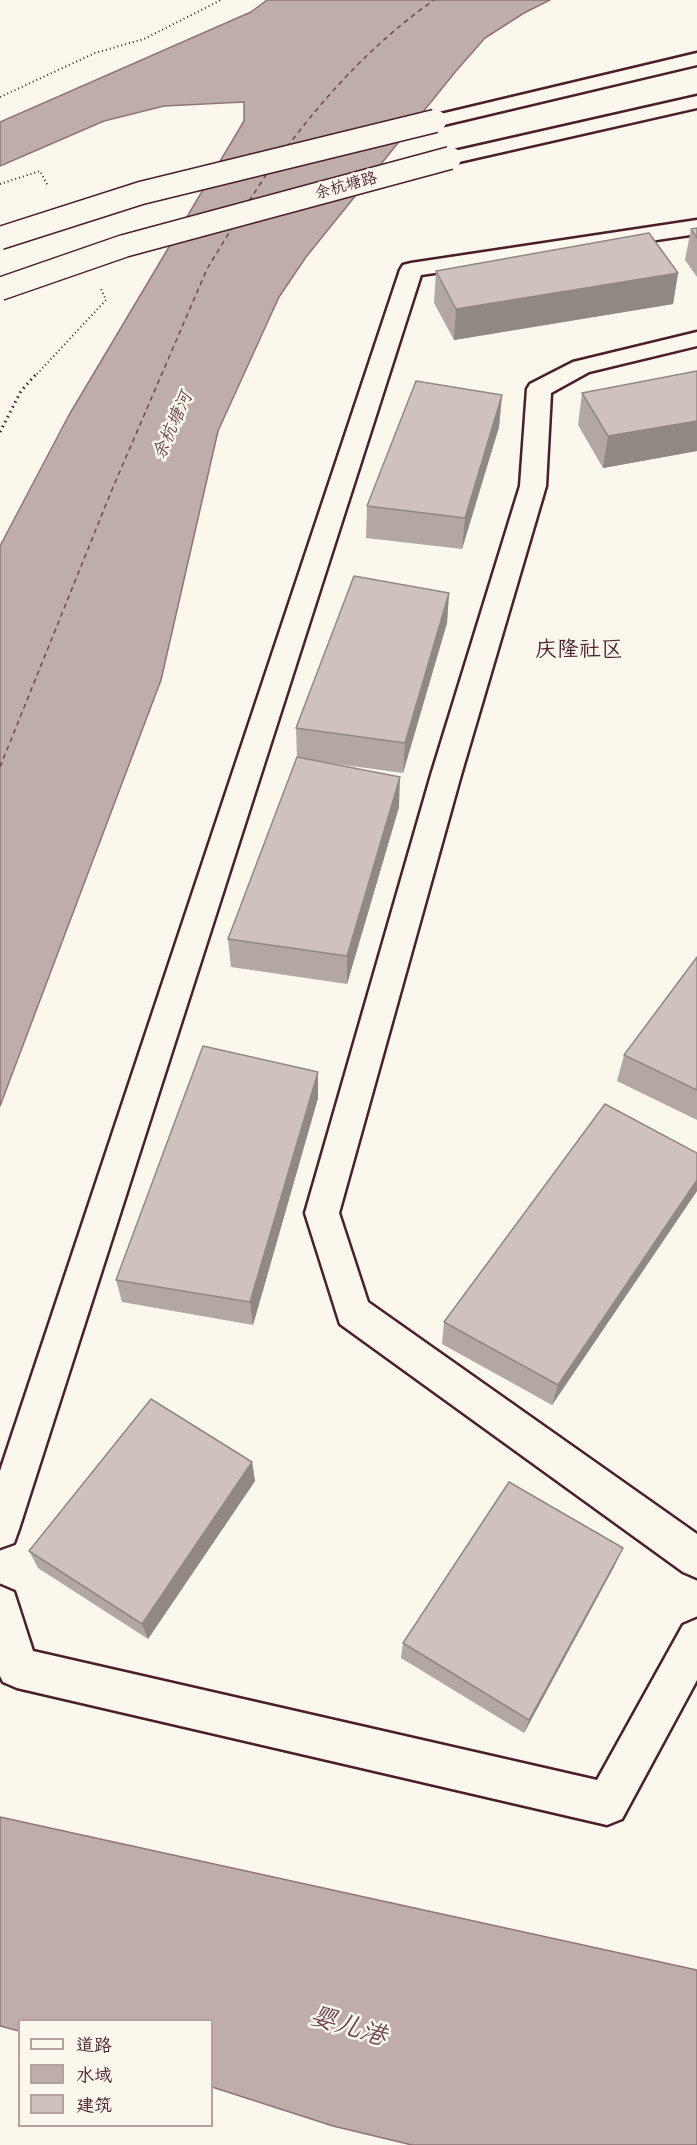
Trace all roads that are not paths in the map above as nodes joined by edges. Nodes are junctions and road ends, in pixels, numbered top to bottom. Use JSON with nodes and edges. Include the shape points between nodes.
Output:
{"nodes":[{"id":1,"x":697,"y":59,"type":"edge"},
{"id":2,"x":697,"y":102,"type":"edge"},
{"id":3,"x":697,"y":228,"type":"edge"},
{"id":4,"x":0,"y":238,"type":"edge"},
{"id":5,"x":0,"y":289,"type":"edge"},
{"id":6,"x":697,"y":339,"type":"edge"},
{"id":7,"x":0,"y":1529,"type":"edge"},
{"id":8,"x":697,"y":1558,"type":"edge"},
{"id":9,"x":0,"y":1606,"type":"edge"},
{"id":10,"x":697,"y":1639,"type":"edge"}],
"edges":[{"from":1,"to":4,"type":"street","bridge":true,"via":[[141,193]]},
{"from":2,"to":5,"type":"street","name":"余杭塘路","bridge":true,"via":[[450,158],[124,246]]},
{"from":3,"to":7,"type":"street","via":[[411,270]]},
{"from":6,"to":8,"type":"street","via":[[581,367],[539,389],[532,486],[322,1213],[353,1312]]},
{"from":9,"to":10,"type":"street","via":[[16,1668],[607,1804]]}]}
